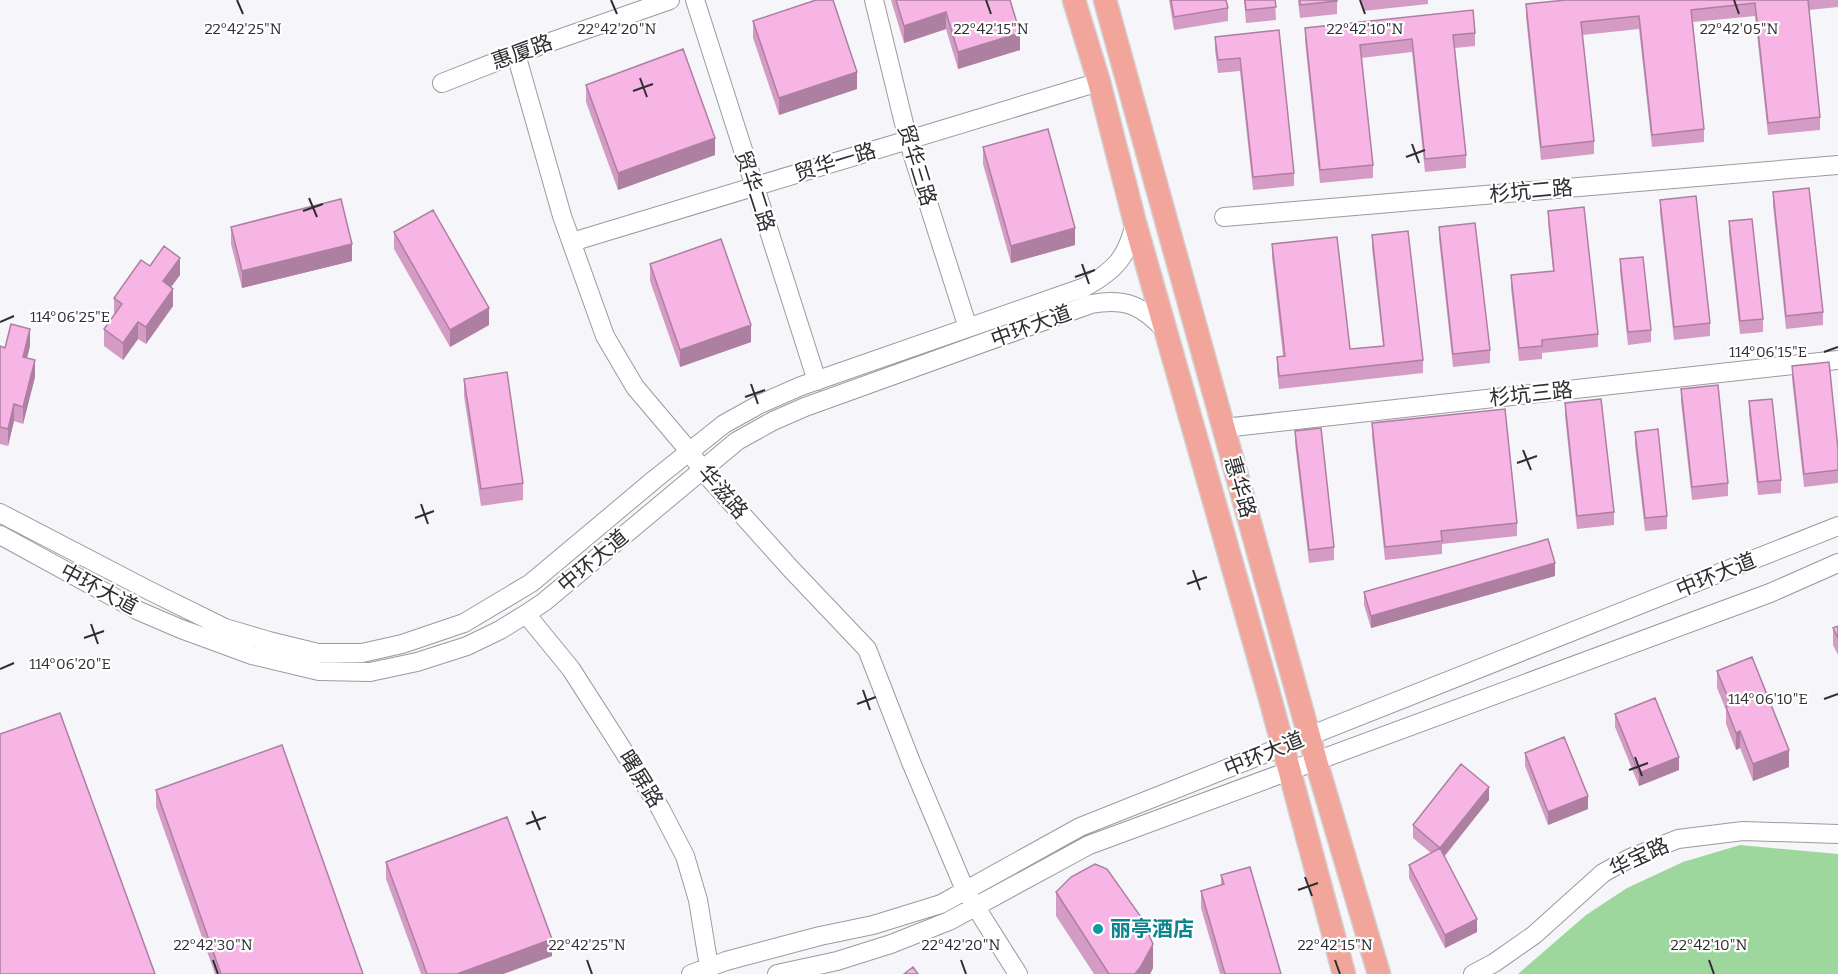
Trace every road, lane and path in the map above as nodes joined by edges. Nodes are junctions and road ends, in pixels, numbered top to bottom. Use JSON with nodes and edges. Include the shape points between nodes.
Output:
{"nodes":[{"id":1,"x":670,"y":0,"type":"edge"},
{"id":2,"x":694,"y":0,"type":"edge"},
{"id":3,"x":874,"y":0,"type":"edge"},
{"id":4,"x":1074,"y":0,"type":"edge"},
{"id":5,"x":1105,"y":0,"type":"edge"},
{"id":6,"x":516,"y":54,"type":"junction"},
{"id":7,"x":1099,"y":82,"type":"junction"},
{"id":8,"x":442,"y":83,"type":"dead end"},
{"id":9,"x":908,"y":140,"type":"junction"},
{"id":10,"x":1838,"y":165,"type":"edge"},
{"id":11,"x":754,"y":187,"type":"junction"},
{"id":12,"x":1224,"y":217,"type":"dead end"},
{"id":13,"x":1135,"y":222,"type":"junction"},
{"id":14,"x":572,"y":242,"type":"junction"},
{"id":15,"x":968,"y":328,"type":"junction"},
{"id":16,"x":1166,"y":332,"type":"junction"},
{"id":17,"x":1838,"y":360,"type":"edge"},
{"id":18,"x":816,"y":381,"type":"junction"},
{"id":19,"x":1224,"y":428,"type":"junction"},
{"id":20,"x":690,"y":452,"type":"junction"},
{"id":21,"x":702,"y":470,"type":"junction"},
{"id":22,"x":0,"y":513,"type":"edge"},
{"id":23,"x":1838,"y":526,"type":"edge"},
{"id":24,"x":0,"y":535,"type":"edge"},
{"id":25,"x":1838,"y":563,"type":"edge"},
{"id":26,"x":526,"y":614,"type":"junction"},
{"id":27,"x":1310,"y":736,"type":"junction"},
{"id":28,"x":1283,"y":746,"type":"junction"},
{"id":29,"x":1316,"y":761,"type":"junction"},
{"id":30,"x":1290,"y":771,"type":"junction"},
{"id":31,"x":1838,"y":834,"type":"edge"},
{"id":32,"x":965,"y":890,"type":"junction"},
{"id":33,"x":977,"y":907,"type":"junction"},
{"id":34,"x":709,"y":967,"type":"junction"},
{"id":35,"x":691,"y":974,"type":"edge"},
{"id":36,"x":777,"y":974,"type":"edge"},
{"id":37,"x":1018,"y":974,"type":"edge"},
{"id":38,"x":1344,"y":974,"type":"edge"},
{"id":39,"x":1379,"y":974,"type":"edge"},
{"id":40,"x":1473,"y":974,"type":"edge"}],
"edges":[{"from":1,"to":6,"type":"street","name":"惠厦路"},
{"from":2,"to":11,"type":"street","name":"贸华二路"},
{"from":3,"to":9,"type":"street","name":"贸华三路"},
{"from":4,"to":7,"type":"main road","name":"惠华路"},
{"from":5,"to":19,"type":"main road","name":"惠华路"},
{"from":6,"to":8,"type":"street","name":"惠厦路"},
{"from":6,"to":14,"type":"street","name":"华滋路"},
{"from":7,"to":9,"type":"street","name":"贸华一路"},
{"from":7,"to":13,"type":"main road","name":"惠华路"},
{"from":9,"to":11,"type":"street","name":"贸华一路"},
{"from":9,"to":15,"type":"street","name":"贸华三路"},
{"from":10,"to":12,"type":"street","name":"杉坑二路"},
{"from":11,"to":14,"type":"street","name":"贸华一路"},
{"from":11,"to":18,"type":"street","name":"贸华二路"},
{"from":13,"to":15,"type":"street","name":"中环大道","via":[[1130,244],[1104,276],[1085,287]]},
{"from":13,"to":16,"type":"main road","name":"惠华路"},
{"from":14,"to":20,"type":"street","name":"华滋路","via":[[605,336],[634,387]]},
{"from":15,"to":18,"type":"street","name":"中环大道"},
{"from":16,"to":21,"type":"street","name":"中环大道","via":[[1149,314],[1131,304],[1091,304],[805,407],[737,441]]},
{"from":16,"to":28,"type":"main road","name":"惠华路"},
{"from":17,"to":19,"type":"street","name":"杉坑三路"},
{"from":18,"to":20,"type":"street","name":"中环大道","via":[[724,424]]},
{"from":19,"to":27,"type":"main road","name":"惠华路"},
{"from":20,"to":21,"type":"street","name":"华滋路"},
{"from":20,"to":22,"type":"street","name":"中环大道","via":[[531,583],[464,623],[362,653],[318,653],[225,628]]},
{"from":21,"to":26,"type":"street","name":"中环大道"},
{"from":21,"to":32,"type":"street","name":"华滋路","via":[[867,649]]},
{"from":23,"to":27,"type":"street","name":"中环大道"},
{"from":24,"to":26,"type":"street","name":"中环大道","via":[[139,611],[181,629],[252,655],[319,671],[370,672],[417,662],[467,646]]},
{"from":25,"to":29,"type":"street","name":"中环大道","via":[[1770,593]]},
{"from":26,"to":34,"type":"street","name":"曙屏路","via":[[571,669],[660,808],[685,856],[698,900]]},
{"from":27,"to":28,"type":"street","name":"中环大道"},
{"from":27,"to":29,"type":"main road","name":"惠华路"},
{"from":28,"to":30,"type":"main road","name":"惠华路"},
{"from":28,"to":32,"type":"street","name":"中环大道","via":[[1080,827]]},
{"from":29,"to":30,"type":"street","name":"中环大道"},
{"from":29,"to":39,"type":"main road","name":"惠华路"},
{"from":30,"to":33,"type":"street","name":"中环大道","via":[[1089,845]]},
{"from":30,"to":38,"type":"main road","name":"惠华路"},
{"from":31,"to":40,"type":"street","name":"华宝路","via":[[1743,831],[1678,839],[1603,873],[1534,935]]},
{"from":32,"to":33,"type":"street","name":"华滋路"},
{"from":32,"to":34,"type":"street","name":"中环大道","via":[[941,904]]},
{"from":33,"to":36,"type":"street","name":"中环大道","via":[[891,944]]},
{"from":33,"to":37,"type":"street","name":"华滋路"},
{"from":34,"to":35,"type":"street","name":"中环大道"}]}
